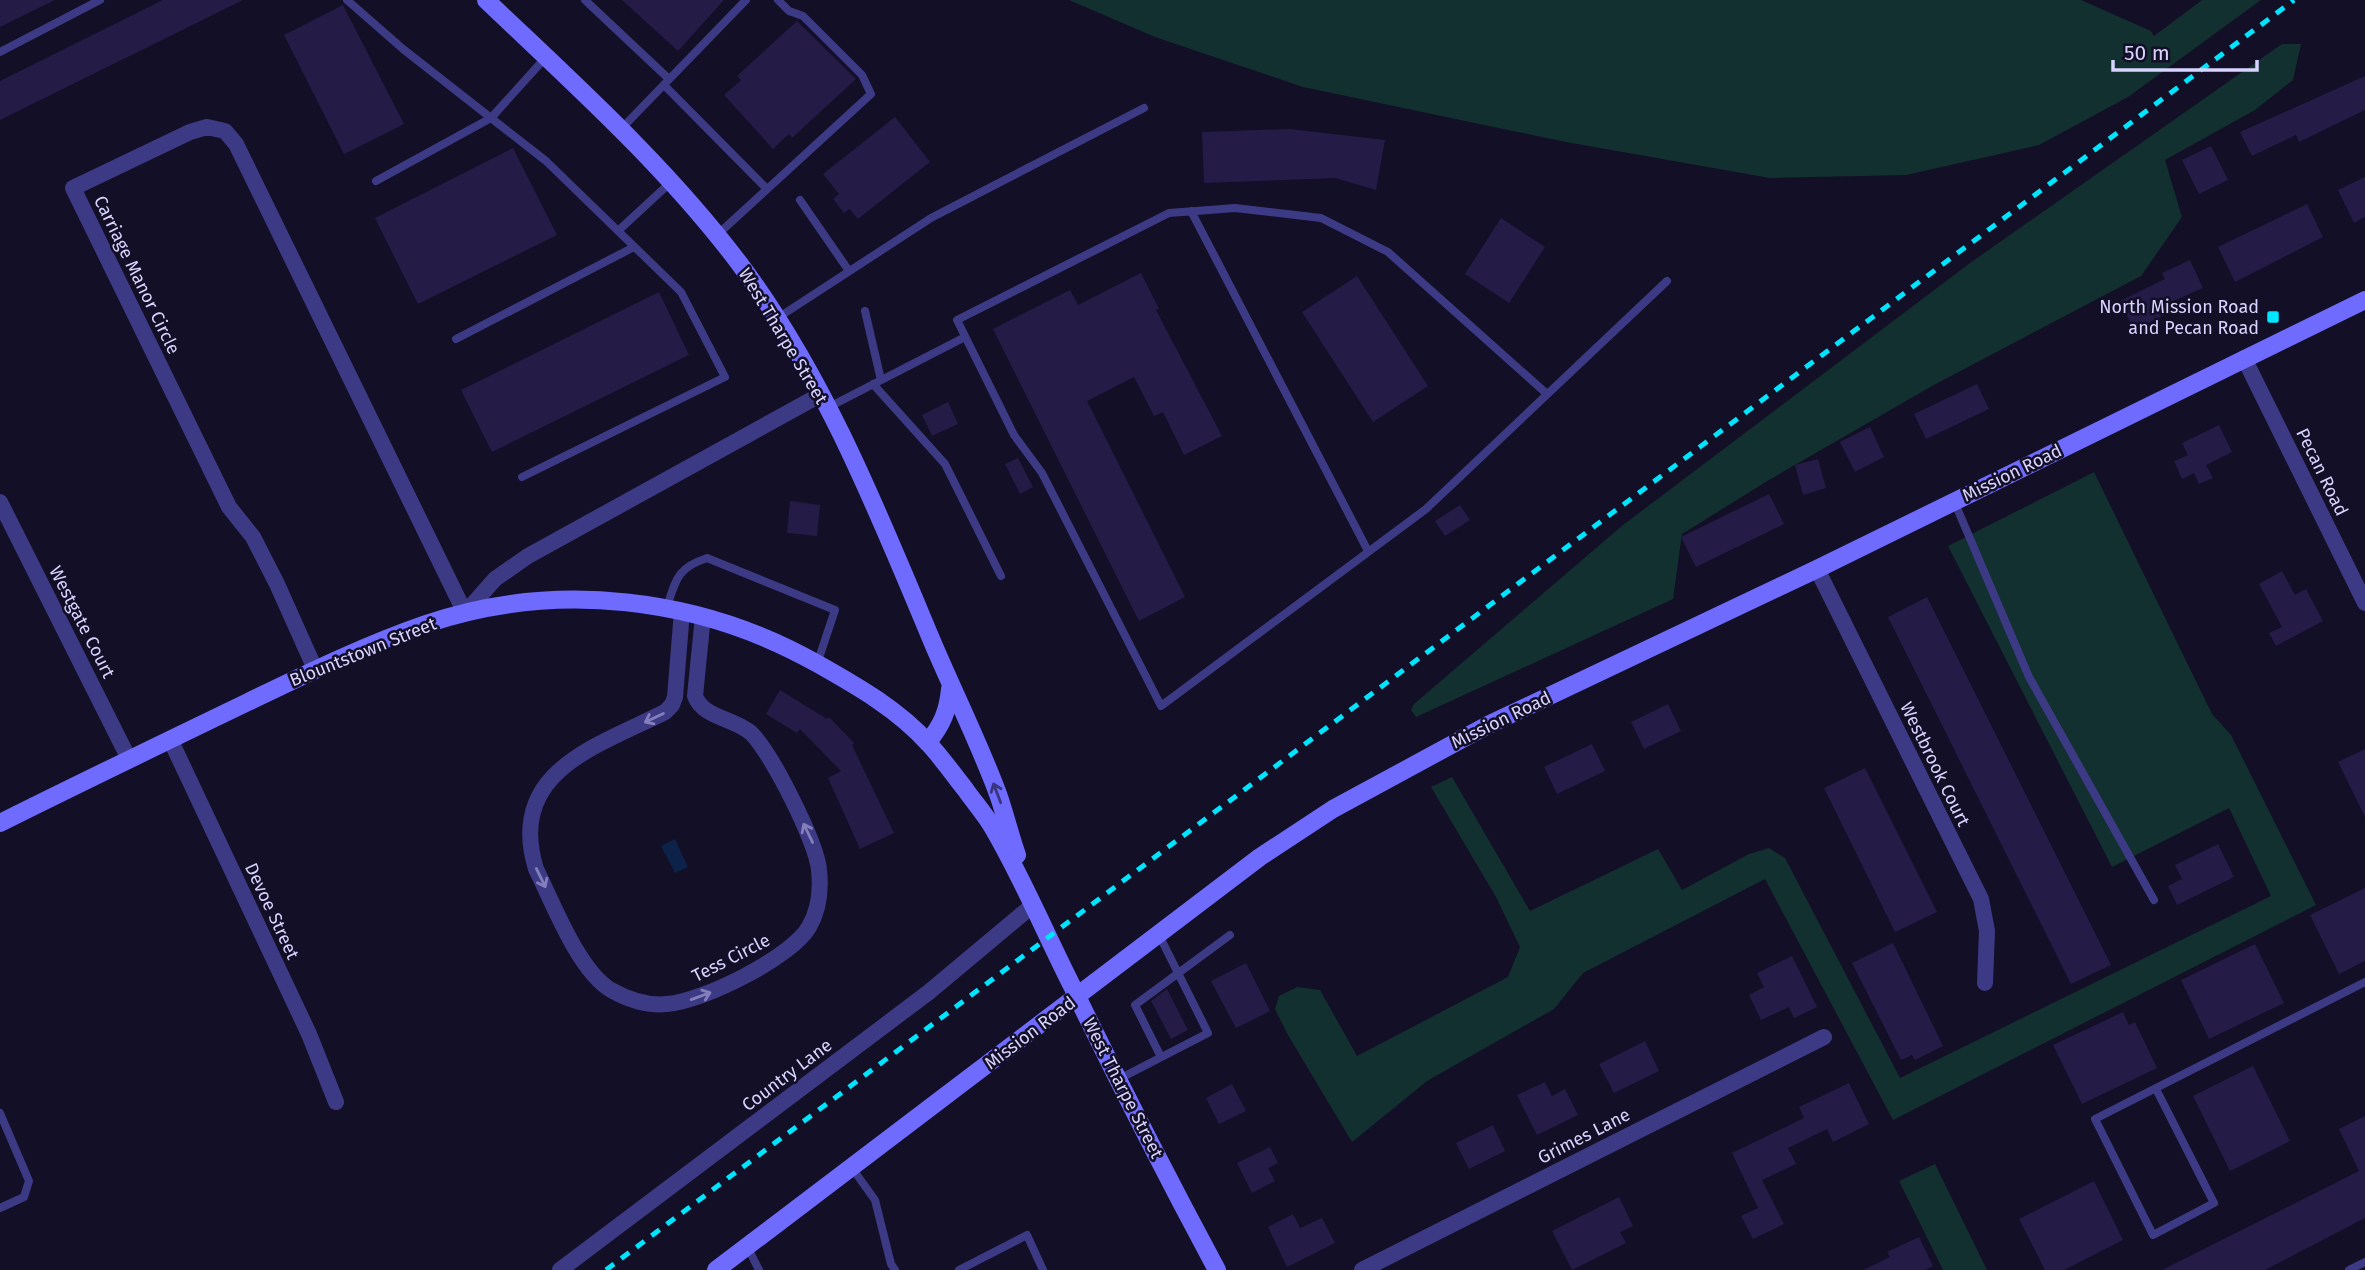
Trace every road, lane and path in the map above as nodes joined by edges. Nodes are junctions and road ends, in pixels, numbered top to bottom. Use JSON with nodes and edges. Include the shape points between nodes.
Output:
{"nodes":[{"id":1,"x":100,"y":0,"type":"edge"},
{"id":2,"x":347,"y":0,"type":"edge"},
{"id":3,"x":486,"y":0,"type":"edge"},
{"id":4,"x":585,"y":0,"type":"edge"},
{"id":5,"x":746,"y":0,"type":"edge"},
{"id":6,"x":778,"y":0,"type":"edge"},
{"id":7,"x":0,"y":52,"type":"edge"},
{"id":8,"x":546,"y":57,"type":"junction"},
{"id":9,"x":667,"y":82,"type":"junction"},
{"id":10,"x":1144,"y":108,"type":"dead end"},
{"id":11,"x":491,"y":118,"type":"junction"},
{"id":12,"x":621,"y":129,"type":"junction"},
{"id":13,"x":376,"y":181,"type":"dead end"},
{"id":14,"x":672,"y":181,"type":"junction"},
{"id":15,"x":767,"y":189,"type":"junction"},
{"id":16,"x":800,"y":200,"type":"dead end"},
{"id":17,"x":1192,"y":211,"type":"junction"},
{"id":18,"x":618,"y":231,"type":"junction"},
{"id":19,"x":717,"y":235,"type":"junction"},
{"id":20,"x":634,"y":247,"type":"junction"},
{"id":21,"x":849,"y":271,"type":"junction"},
{"id":22,"x":1667,"y":281,"type":"dead end"},
{"id":23,"x":2365,"y":300,"type":"edge"},
{"id":24,"x":865,"y":311,"type":"dead end"},
{"id":25,"x":776,"y":319,"type":"junction"},
{"id":26,"x":965,"y":337,"type":"junction"},
{"id":27,"x":456,"y":339,"type":"dead end"},
{"id":28,"x":2244,"y":358,"type":"junction"},
{"id":29,"x":877,"y":382,"type":"junction"},
{"id":30,"x":1548,"y":394,"type":"junction"},
{"id":31,"x":823,"y":402,"type":"junction"},
{"id":32,"x":522,"y":477,"type":"dead end"},
{"id":33,"x":1954,"y":501,"type":"junction"},
{"id":34,"x":0,"y":502,"type":"edge"},
{"id":35,"x":1368,"y":551,"type":"junction"},
{"id":36,"x":1817,"y":569,"type":"junction"},
{"id":37,"x":1001,"y":576,"type":"dead end"},
{"id":38,"x":2365,"y":603,"type":"edge"},
{"id":39,"x":675,"y":609,"type":"junction"},
{"id":40,"x":465,"y":613,"type":"junction"},
{"id":41,"x":704,"y":616,"type":"junction"},
{"id":42,"x":817,"y":664,"type":"junction"},
{"id":43,"x":315,"y":669,"type":"junction"},
{"id":44,"x":676,"y":684,"type":"junction"},
{"id":45,"x":950,"y":684,"type":"junction"},
{"id":46,"x":696,"y":685,"type":"junction"},
{"id":47,"x":170,"y":739,"type":"junction"},
{"id":48,"x":928,"y":742,"type":"junction"},
{"id":49,"x":129,"y":760,"type":"junction"},
{"id":50,"x":0,"y":823,"type":"edge"},
{"id":51,"x":2154,"y":900,"type":"dead end"},
{"id":52,"x":1033,"y":905,"type":"junction"},
{"id":53,"x":1159,"y":935,"type":"junction"},
{"id":54,"x":1230,"y":935,"type":"dead end"},
{"id":55,"x":1178,"y":973,"type":"junction"},
{"id":56,"x":2365,"y":982,"type":"edge"},
{"id":57,"x":1985,"y":983,"type":"dead end"},
{"id":58,"x":1077,"y":998,"type":"junction"},
{"id":59,"x":1824,"y":1037,"type":"dead end"},
{"id":60,"x":1161,"y":1057,"type":"junction"},
{"id":61,"x":1118,"y":1080,"type":"junction"},
{"id":62,"x":2156,"y":1089,"type":"junction"},
{"id":63,"x":336,"y":1102,"type":"dead end"},
{"id":64,"x":0,"y":1113,"type":"edge"},
{"id":65,"x":852,"y":1168,"type":"junction"},
{"id":66,"x":0,"y":1208,"type":"edge"},
{"id":67,"x":747,"y":1246,"type":"junction"},
{"id":68,"x":2365,"y":1262,"type":"edge"},
{"id":69,"x":1210,"y":1267,"type":"edge"},
{"id":70,"x":560,"y":1270,"type":"edge"},
{"id":71,"x":716,"y":1270,"type":"edge"},
{"id":72,"x":759,"y":1270,"type":"edge"},
{"id":73,"x":895,"y":1270,"type":"edge"},
{"id":74,"x":959,"y":1270,"type":"edge"},
{"id":75,"x":1043,"y":1270,"type":"edge"},
{"id":76,"x":1362,"y":1270,"type":"edge"},
{"id":77,"x":2349,"y":1270,"type":"edge"}],
"edges":[{"from":1,"to":7,"type":"lane"},
{"from":2,"to":11,"type":"lane"},
{"from":3,"to":8,"type":"main road","name":"West Tharpe Street"},
{"from":4,"to":9,"type":"lane"},
{"from":5,"to":9,"type":"lane"},
{"from":6,"to":15,"type":"lane","via":[[803,16],[862,75],[872,94]]},
{"from":8,"to":11,"type":"lane"},
{"from":8,"to":12,"type":"main road","name":"West Tharpe Street"},
{"from":9,"to":12,"type":"lane"},
{"from":9,"to":15,"type":"lane"},
{"from":10,"to":21,"type":"lane","via":[[931,218]]},
{"from":11,"to":13,"type":"lane"},
{"from":11,"to":18,"type":"lane","via":[[546,161]]},
{"from":12,"to":14,"type":"main road","name":"West Tharpe Street"},
{"from":14,"to":18,"type":"lane"},
{"from":14,"to":19,"type":"main road","name":"West Tharpe Street"},
{"from":15,"to":19,"type":"lane"},
{"from":16,"to":21,"type":"lane"},
{"from":17,"to":26,"type":"lane","via":[[1169,213],[957,320]]},
{"from":17,"to":30,"type":"lane","via":[[1235,208],[1321,218],[1388,252]]},
{"from":17,"to":35,"type":"lane"},
{"from":18,"to":20,"type":"lane"},
{"from":19,"to":25,"type":"main road","name":"West Tharpe Street"},
{"from":20,"to":27,"type":"lane"},
{"from":20,"to":32,"type":"lane","via":[[681,292],[725,377]]},
{"from":21,"to":25,"type":"lane"},
{"from":22,"to":30,"type":"lane"},
{"from":23,"to":28,"type":"main road","name":"Mission Road"},
{"from":24,"to":29,"type":"lane"},
{"from":25,"to":31,"type":"main road","name":"West Tharpe Street"},
{"from":26,"to":29,"type":"lane"},
{"from":26,"to":35,"type":"lane","via":[[1014,435],[1042,473],[1161,706]]},
{"from":28,"to":33,"type":"main road","name":"Mission Road"},
{"from":28,"to":38,"type":"street","name":"Pecan Road"},
{"from":29,"to":31,"type":"lane"},
{"from":29,"to":37,"type":"lane","via":[[945,464]]},
{"from":30,"to":35,"type":"lane","via":[[1426,509]]},
{"from":31,"to":40,"type":"street","via":[[528,556],[495,579]]},
{"from":31,"to":45,"type":"main road","name":"West Tharpe Street"},
{"from":33,"to":36,"type":"main road","name":"Mission Road"},
{"from":33,"to":51,"type":"lane","via":[[2029,677]]},
{"from":34,"to":49,"type":"street","name":"Westgate Court"},
{"from":36,"to":53,"type":"main road","name":"Mission Road","via":[[1489,725],[1333,809],[1260,857]]},
{"from":36,"to":57,"type":"street","name":"Westbrook Court","via":[[1981,899],[1987,931]]},
{"from":39,"to":40,"type":"main road","name":"Blountstown Street","via":[[611,600],[543,600]]},
{"from":39,"to":41,"type":"main road","name":"Blountstown Street"},
{"from":39,"to":42,"type":"lane","via":[[677,576],[689,564],[707,558],[835,610]]},
{"from":39,"to":44,"type":"street","name":"Tess Circle"},
{"from":40,"to":43,"type":"main road","name":"Blountstown Street","via":[[428,623]]},
{"from":40,"to":43,"type":"street","name":"Carriage Manor Circle","via":[[236,144],[225,131],[207,127],[190,132],[73,188],[229,507],[253,537],[277,584]]},
{"from":41,"to":42,"type":"main road","name":"Blountstown Street","via":[[748,630]]},
{"from":41,"to":46,"type":"street"},
{"from":42,"to":48,"type":"main road","name":"Blountstown Street","via":[[880,702]]},
{"from":43,"to":47,"type":"main road","name":"Blountstown Street"},
{"from":44,"to":46,"type":"street"},
{"from":44,"to":46,"type":"street","name":"Tess Circle","one_way":true,"via":[[673,705],[665,712],[557,770],[538,798],[531,832],[536,869],[581,958],[608,988],[636,1000],[667,1004],[707,995],[782,955],[809,927],[820,891],[817,853],[766,753],[742,726],[699,706]]},
{"from":45,"to":48,"type":"main road","via":[[948,710]]},
{"from":52,"to":45,"type":"main road","name":"West Tharpe Street","one_way":true,"via":[[997,794]]},
{"from":47,"to":49,"type":"main road","name":"Blountstown Street"},
{"from":47,"to":63,"type":"street","name":"Devoe Street","via":[[309,1034]]},
{"from":48,"to":52,"type":"main road","name":"Blountstown Street","via":[[992,826]]},
{"from":49,"to":50,"type":"main road","name":"Blountstown Street"},
{"from":52,"to":58,"type":"main road","name":"West Tharpe Street"},
{"from":52,"to":70,"type":"street","name":"Country Lane","via":[[918,1000]]},
{"from":53,"to":55,"type":"lane"},
{"from":53,"to":58,"type":"main road","name":"Mission Road"},
{"from":54,"to":55,"type":"lane"},
{"from":55,"to":60,"type":"lane","via":[[1135,1005]]},
{"from":55,"to":60,"type":"lane","via":[[1208,1033]]},
{"from":56,"to":62,"type":"lane"},
{"from":58,"to":61,"type":"main road","name":"West Tharpe Street"},
{"from":58,"to":65,"type":"main road","name":"Mission Road"},
{"from":59,"to":76,"type":"street","name":"Grimes Lane"},
{"from":60,"to":61,"type":"lane"},
{"from":61,"to":69,"type":"main road","name":"West Tharpe Street"},
{"from":62,"to":62,"type":"lane","via":[[2214,1203],[2153,1235],[2095,1119]]},
{"from":64,"to":66,"type":"lane","via":[[30,1181],[24,1197]]},
{"from":65,"to":67,"type":"main road","name":"Mission Road"},
{"from":65,"to":73,"type":"lane","via":[[876,1200]]},
{"from":67,"to":71,"type":"main road","name":"Mission Road"},
{"from":67,"to":72,"type":"lane"},
{"from":68,"to":77,"type":"lane"},
{"from":74,"to":75,"type":"lane","via":[[1027,1235]]}]}
